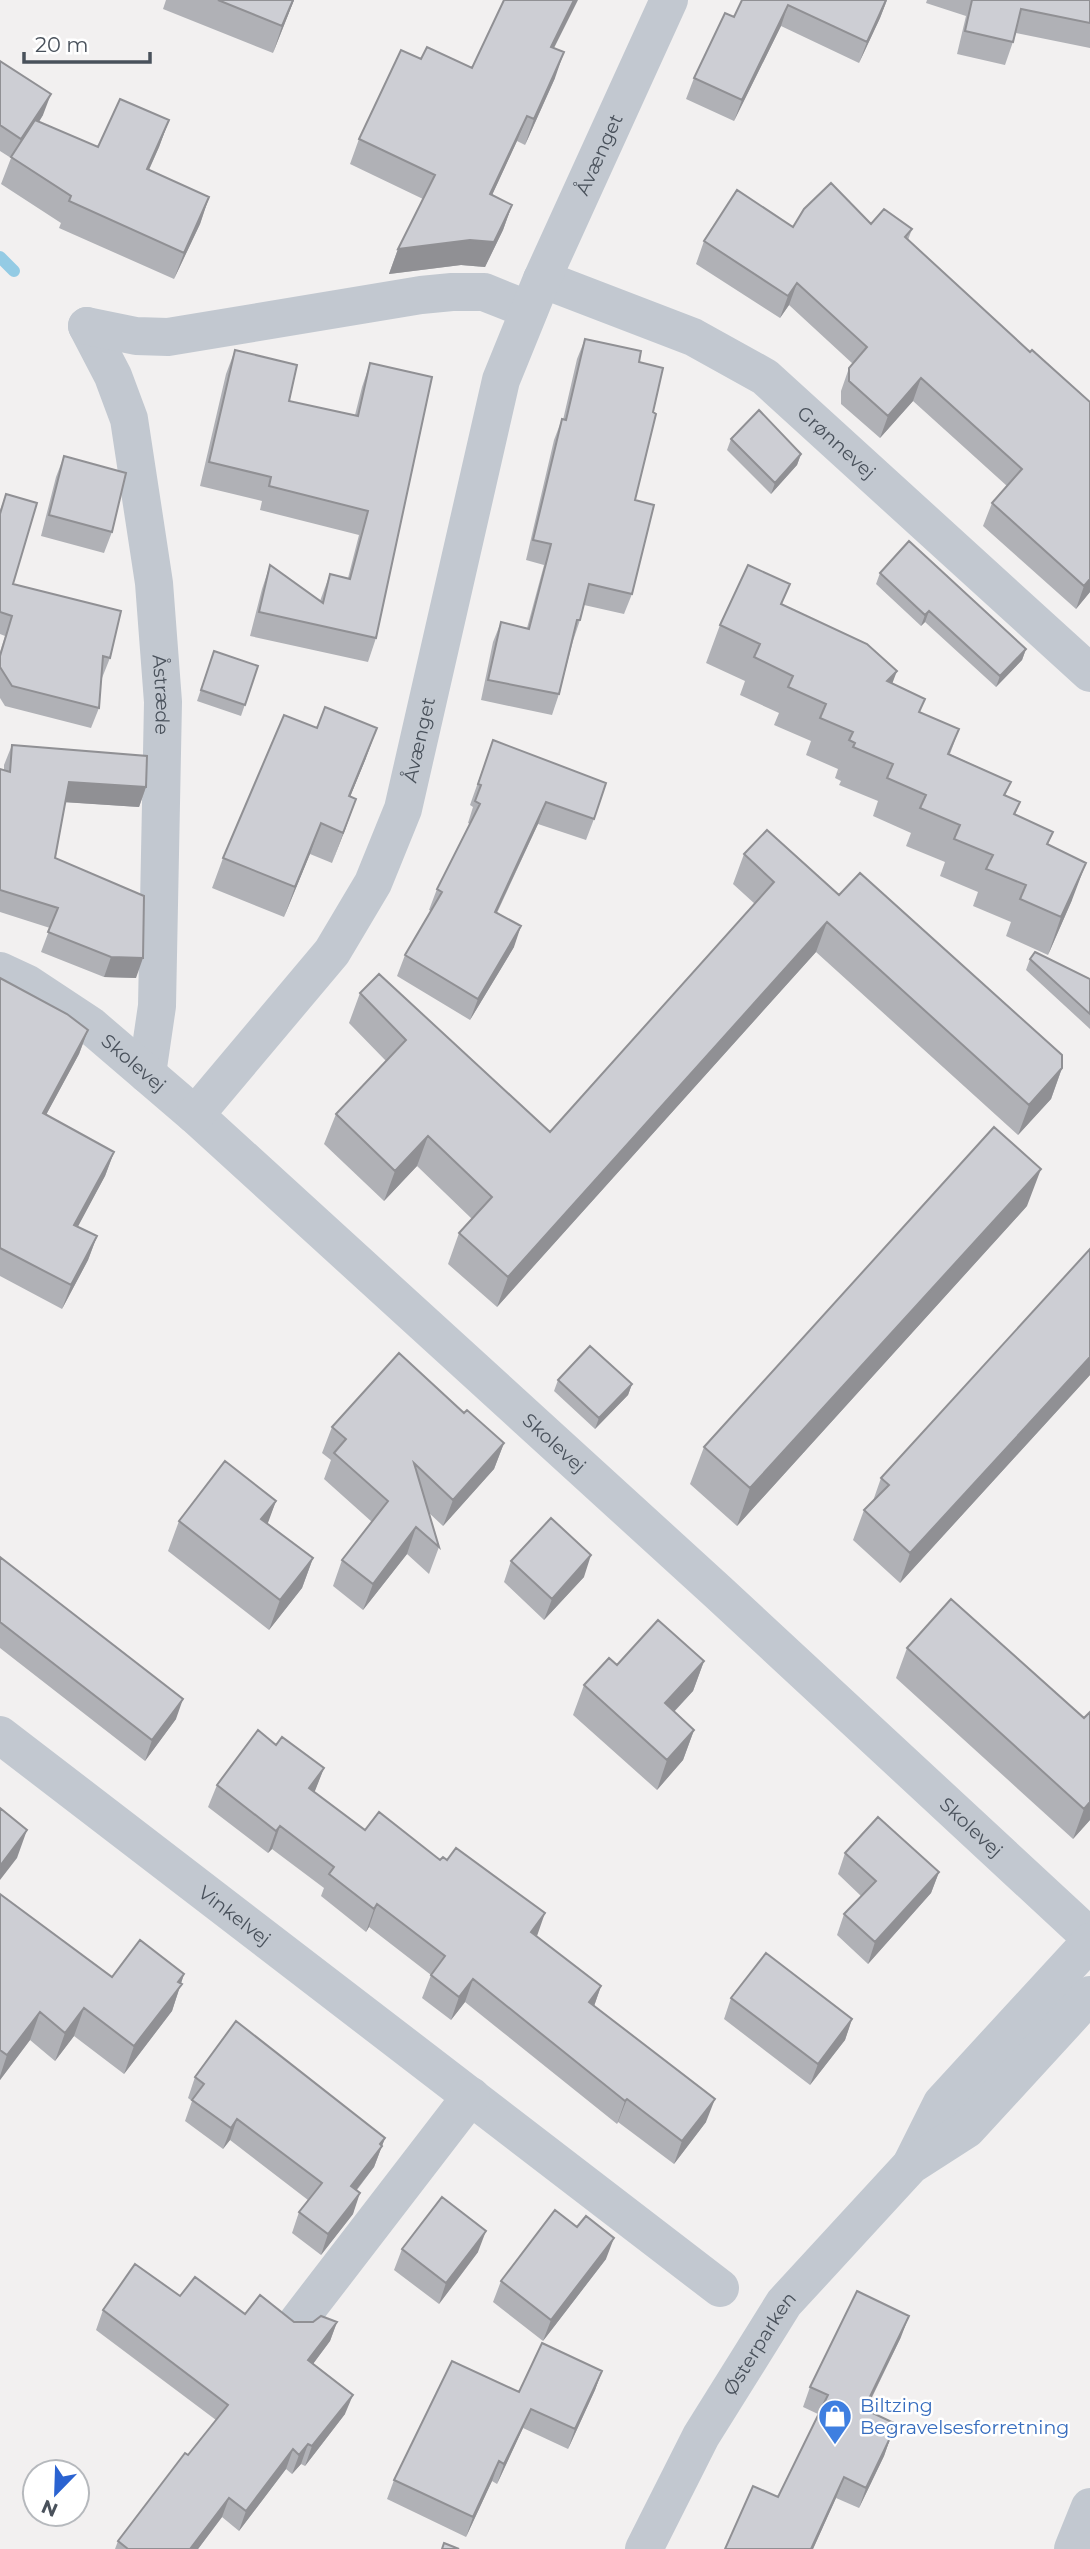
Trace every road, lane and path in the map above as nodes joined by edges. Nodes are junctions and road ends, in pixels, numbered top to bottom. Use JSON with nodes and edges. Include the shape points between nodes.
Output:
{"nodes":[{"id":1,"x":670,"y":0,"type":"edge"},
{"id":2,"x":535,"y":295,"type":"junction"},
{"id":3,"x":1090,"y":673,"type":"edge"},
{"id":4,"x":0,"y":971,"type":"edge"},
{"id":5,"x":147,"y":1074,"type":"junction"},
{"id":6,"x":195,"y":1115,"type":"junction"},
{"id":7,"x":0,"y":1735,"type":"edge"},
{"id":8,"x":1090,"y":1940,"type":"edge"},
{"id":9,"x":1090,"y":1995,"type":"edge"},
{"id":10,"x":471,"y":2096,"type":"junction"},
{"id":11,"x":911,"y":2165,"type":"junction"},
{"id":12,"x":720,"y":2288,"type":"dead end"},
{"id":13,"x":298,"y":2321,"type":"edge"},
{"id":14,"x":1090,"y":2507,"type":"edge"},
{"id":15,"x":644,"y":2549,"type":"edge"},
{"id":16,"x":1073,"y":2549,"type":"edge"}],
"edges":[{"from":1,"to":2,"type":"street","name":"Åvænget"},
{"from":2,"to":3,"type":"street","name":"Grønnevej","via":[[693,337],[765,377]]},
{"from":2,"to":5,"type":"street","name":"Åstræde","via":[[452,292],[168,337],[87,326],[129,419],[155,583],[163,702],[157,1006]]},
{"from":2,"to":6,"type":"street","name":"Åvænget","via":[[501,380],[403,809],[373,883],[332,952]]},
{"from":4,"to":5,"type":"street","name":"Skolevej","via":[[90,1025]]},
{"from":5,"to":6,"type":"street","name":"Skolevej"},
{"from":6,"to":8,"type":"street","name":"Skolevej","via":[[829,1693]]},
{"from":7,"to":10,"type":"street","name":"Vinkelvej"},
{"from":8,"to":11,"type":"street","name":"Østerparken","via":[[942,2103]]},
{"from":9,"to":11,"type":"street","name":"Østerparken","via":[[967,2129]]},
{"from":10,"to":12,"type":"street","name":"Vinkelvej"},
{"from":10,"to":13,"type":"street"},
{"from":11,"to":15,"type":"street","name":"Østerparken","via":[[784,2303],[701,2436]]},
{"from":14,"to":16,"type":"street"}]}
